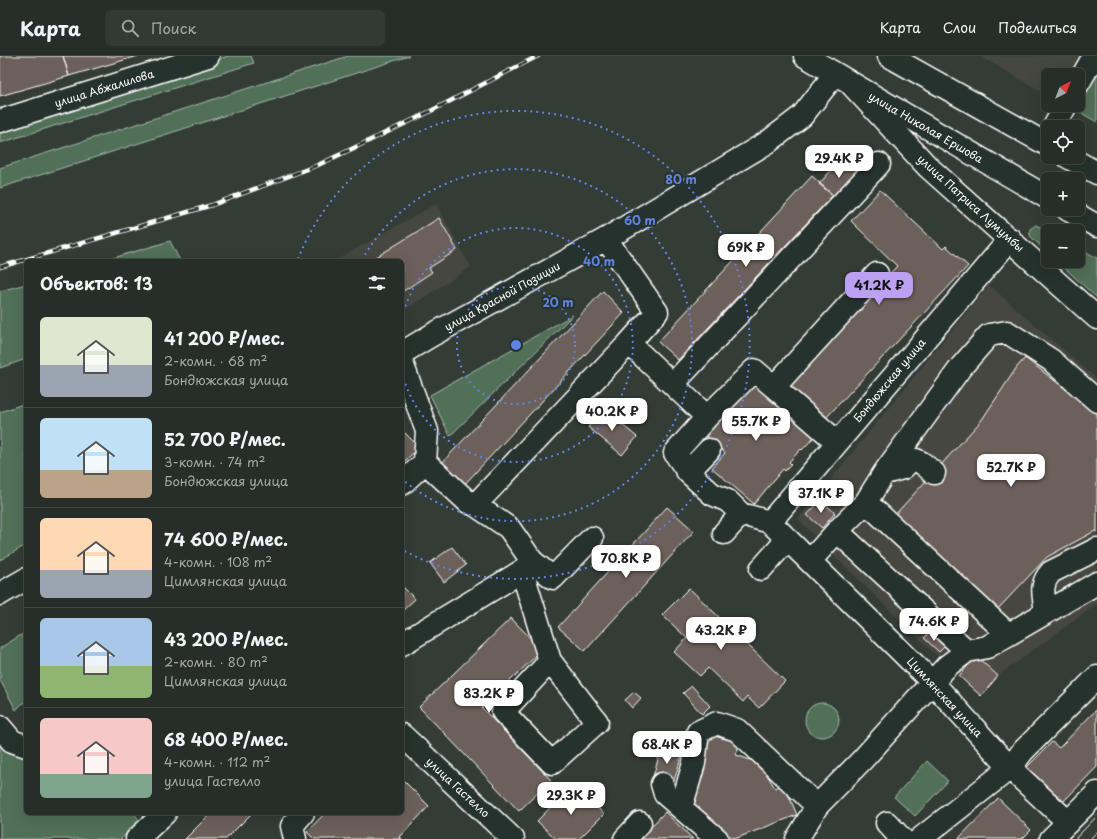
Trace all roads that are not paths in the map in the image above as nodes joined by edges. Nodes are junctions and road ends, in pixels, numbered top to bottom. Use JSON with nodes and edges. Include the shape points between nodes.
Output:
{"nodes":[{"id":1,"x":208,"y":56,"type":"edge"},
{"id":2,"x":805,"y":56,"type":"edge"},
{"id":3,"x":889,"y":56,"type":"edge"},
{"id":4,"x":1094,"y":56,"type":"edge"},
{"id":5,"x":1085,"y":72,"type":"edge"},
{"id":6,"x":842,"y":79,"type":"junction"},
{"id":7,"x":0,"y":120,"type":"edge"},
{"id":8,"x":1041,"y":134,"type":"edge"},
{"id":9,"x":879,"y":164,"type":"dead end"},
{"id":10,"x":1080,"y":164,"type":"edge"},
{"id":11,"x":1097,"y":174,"type":"edge"},
{"id":12,"x":1041,"y":194,"type":"edge"},
{"id":13,"x":1079,"y":216,"type":"edge"},
{"id":14,"x":1097,"y":226,"type":"edge"},
{"id":15,"x":606,"y":239,"type":"junction"},
{"id":16,"x":1010,"y":239,"type":"junction"},
{"id":17,"x":876,"y":274,"type":"dead end"},
{"id":18,"x":1097,"y":318,"type":"edge"},
{"id":19,"x":629,"y":343,"type":"junction"},
{"id":20,"x":404,"y":352,"type":"edge"},
{"id":21,"x":404,"y":368,"type":"edge"},
{"id":22,"x":673,"y":384,"type":"junction"},
{"id":23,"x":778,"y":396,"type":"junction"},
{"id":24,"x":1097,"y":401,"type":"edge"},
{"id":25,"x":707,"y":417,"type":"junction"},
{"id":26,"x":837,"y":442,"type":"junction"},
{"id":27,"x":709,"y":450,"type":"dead end"},
{"id":28,"x":425,"y":462,"type":"junction"},
{"id":29,"x":688,"y":472,"type":"junction"},
{"id":30,"x":884,"y":473,"type":"junction"},
{"id":31,"x":934,"y":473,"type":"dead end"},
{"id":32,"x":404,"y":482,"type":"edge"},
{"id":33,"x":866,"y":502,"type":"junction"},
{"id":34,"x":475,"y":505,"type":"junction"},
{"id":35,"x":741,"y":514,"type":"junction"},
{"id":36,"x":770,"y":522,"type":"junction"},
{"id":37,"x":837,"y":531,"type":"junction"},
{"id":38,"x":724,"y":533,"type":"dead end"},
{"id":39,"x":592,"y":538,"type":"dead end"},
{"id":40,"x":787,"y":540,"type":"junction"},
{"id":41,"x":1097,"y":549,"type":"edge"},
{"id":42,"x":810,"y":561,"type":"junction"},
{"id":43,"x":527,"y":566,"type":"junction"},
{"id":44,"x":761,"y":569,"type":"dead end"},
{"id":45,"x":24,"y":580,"type":"edge"},
{"id":46,"x":1097,"y":583,"type":"edge"},
{"id":47,"x":0,"y":594,"type":"edge"},
{"id":48,"x":1046,"y":612,"type":"junction"},
{"id":49,"x":1008,"y":634,"type":"junction"},
{"id":50,"x":404,"y":643,"type":"edge"},
{"id":51,"x":967,"y":651,"type":"junction"},
{"id":52,"x":550,"y":662,"type":"junction"},
{"id":53,"x":1097,"y":677,"type":"edge"},
{"id":54,"x":933,"y":683,"type":"junction"},
{"id":55,"x":0,"y":727,"type":"edge"},
{"id":56,"x":404,"y":737,"type":"edge"},
{"id":57,"x":24,"y":745,"type":"edge"},
{"id":58,"x":1010,"y":768,"type":"junction"},
{"id":59,"x":662,"y":784,"type":"dead end"},
{"id":60,"x":1097,"y":793,"type":"edge"},
{"id":61,"x":817,"y":806,"type":"junction"},
{"id":62,"x":681,"y":808,"type":"junction"},
{"id":63,"x":301,"y":815,"type":"edge"},
{"id":64,"x":153,"y":817,"type":"edge"},
{"id":65,"x":1068,"y":822,"type":"junction"},
{"id":66,"x":640,"y":823,"type":"dead end"},
{"id":67,"x":887,"y":824,"type":"dead end"},
{"id":68,"x":137,"y":839,"type":"edge"},
{"id":69,"x":295,"y":839,"type":"edge"},
{"id":70,"x":513,"y":839,"type":"edge"},
{"id":71,"x":625,"y":839,"type":"edge"},
{"id":72,"x":717,"y":839,"type":"edge"},
{"id":73,"x":798,"y":839,"type":"edge"},
{"id":74,"x":902,"y":839,"type":"edge"},
{"id":75,"x":920,"y":839,"type":"edge"},
{"id":76,"x":1051,"y":839,"type":"edge"}],
"edges":[{"from":1,"to":7,"type":"street","name":"улица Абжалилова"},
{"from":2,"to":6,"type":"street","name":"улица Николая Ершова"},
{"from":3,"to":8,"type":"street"},
{"from":4,"to":5,"type":"street"},
{"from":6,"to":12,"type":"street","name":"улица Николая Ершова"},
{"from":6,"to":15,"type":"street","name":"улица Красной Позиции","via":[[802,116],[768,142]]},
{"from":6,"to":16,"type":"street","name":"улица Патриса Лумумбы","via":[[928,167]]},
{"from":9,"to":22,"type":"street"},
{"from":10,"to":11,"type":"street"},
{"from":13,"to":14,"type":"street"},
{"from":15,"to":19,"type":"street","via":[[657,312]]},
{"from":15,"to":20,"type":"street","name":"улица Красной Позиции"},
{"from":16,"to":18,"type":"street","name":"улица Патриса Лумумбы"},
{"from":16,"to":26,"type":"street","name":"Бондюжская улица"},
{"from":17,"to":23,"type":"street"},
{"from":19,"to":22,"type":"street"},
{"from":19,"to":34,"type":"street"},
{"from":21,"to":28,"type":"street","via":[[427,431]]},
{"from":22,"to":25,"type":"street"},
{"from":23,"to":25,"type":"street","via":[[754,370]]},
{"from":23,"to":26,"type":"street"},
{"from":24,"to":30,"type":"street","via":[[1051,360],[1007,332],[989,335],[961,367]]},
{"from":25,"to":29,"type":"street","via":[[675,453]]},
{"from":26,"to":36,"type":"street","name":"Бондюжская улица"},
{"from":27,"to":29,"type":"street"},
{"from":28,"to":32,"type":"street"},
{"from":28,"to":34,"type":"street","via":[[468,502]]},
{"from":29,"to":35,"type":"street","via":[[712,494],[728,501]]},
{"from":30,"to":31,"type":"street","via":[[903,468],[916,460]]},
{"from":30,"to":33,"type":"street"},
{"from":33,"to":37,"type":"street"},
{"from":33,"to":49,"type":"street"},
{"from":34,"to":43,"type":"street","via":[[508,528]]},
{"from":35,"to":36,"type":"street"},
{"from":35,"to":38,"type":"street"},
{"from":36,"to":40,"type":"street","name":"Цимлянская улица"},
{"from":37,"to":42,"type":"street"},
{"from":37,"to":51,"type":"street"},
{"from":39,"to":43,"type":"street","via":[[553,578]]},
{"from":40,"to":42,"type":"street","name":"Цимлянская улица"},
{"from":40,"to":44,"type":"street"},
{"from":41,"to":48,"type":"street","via":[[1051,572],[1046,578],[1043,587]]},
{"from":42,"to":54,"type":"street","name":"Цимлянская улица"},
{"from":43,"to":50,"type":"street"},
{"from":43,"to":52,"type":"street"},
{"from":45,"to":47,"type":"street"},
{"from":46,"to":48,"type":"street"},
{"from":48,"to":49,"type":"street"},
{"from":49,"to":51,"type":"street","via":[[987,647]]},
{"from":51,"to":54,"type":"street","via":[[947,666]]},
{"from":52,"to":52,"type":"street","via":[[503,712],[552,763],[597,722]]},
{"from":53,"to":58,"type":"street","via":[[1023,751]]},
{"from":54,"to":58,"type":"street","name":"Цимлянская улица"},
{"from":54,"to":61,"type":"street"},
{"from":55,"to":57,"type":"street","via":[[12,741]]},
{"from":56,"to":70,"type":"street","name":"улица Гастелло"},
{"from":58,"to":65,"type":"street","name":"Цимлянская улица"},
{"from":58,"to":75,"type":"street"},
{"from":59,"to":62,"type":"street","via":[[665,794]]},
{"from":60,"to":65,"type":"street"},
{"from":61,"to":62,"type":"street","via":[[737,730],[717,723],[698,732],[694,763]]},
{"from":61,"to":73,"type":"street"},
{"from":62,"to":72,"type":"street"},
{"from":63,"to":69,"type":"street","via":[[292,826]]},
{"from":64,"to":68,"type":"street"},
{"from":65,"to":76,"type":"street"},
{"from":66,"to":71,"type":"street"},
{"from":67,"to":74,"type":"street"}]}
